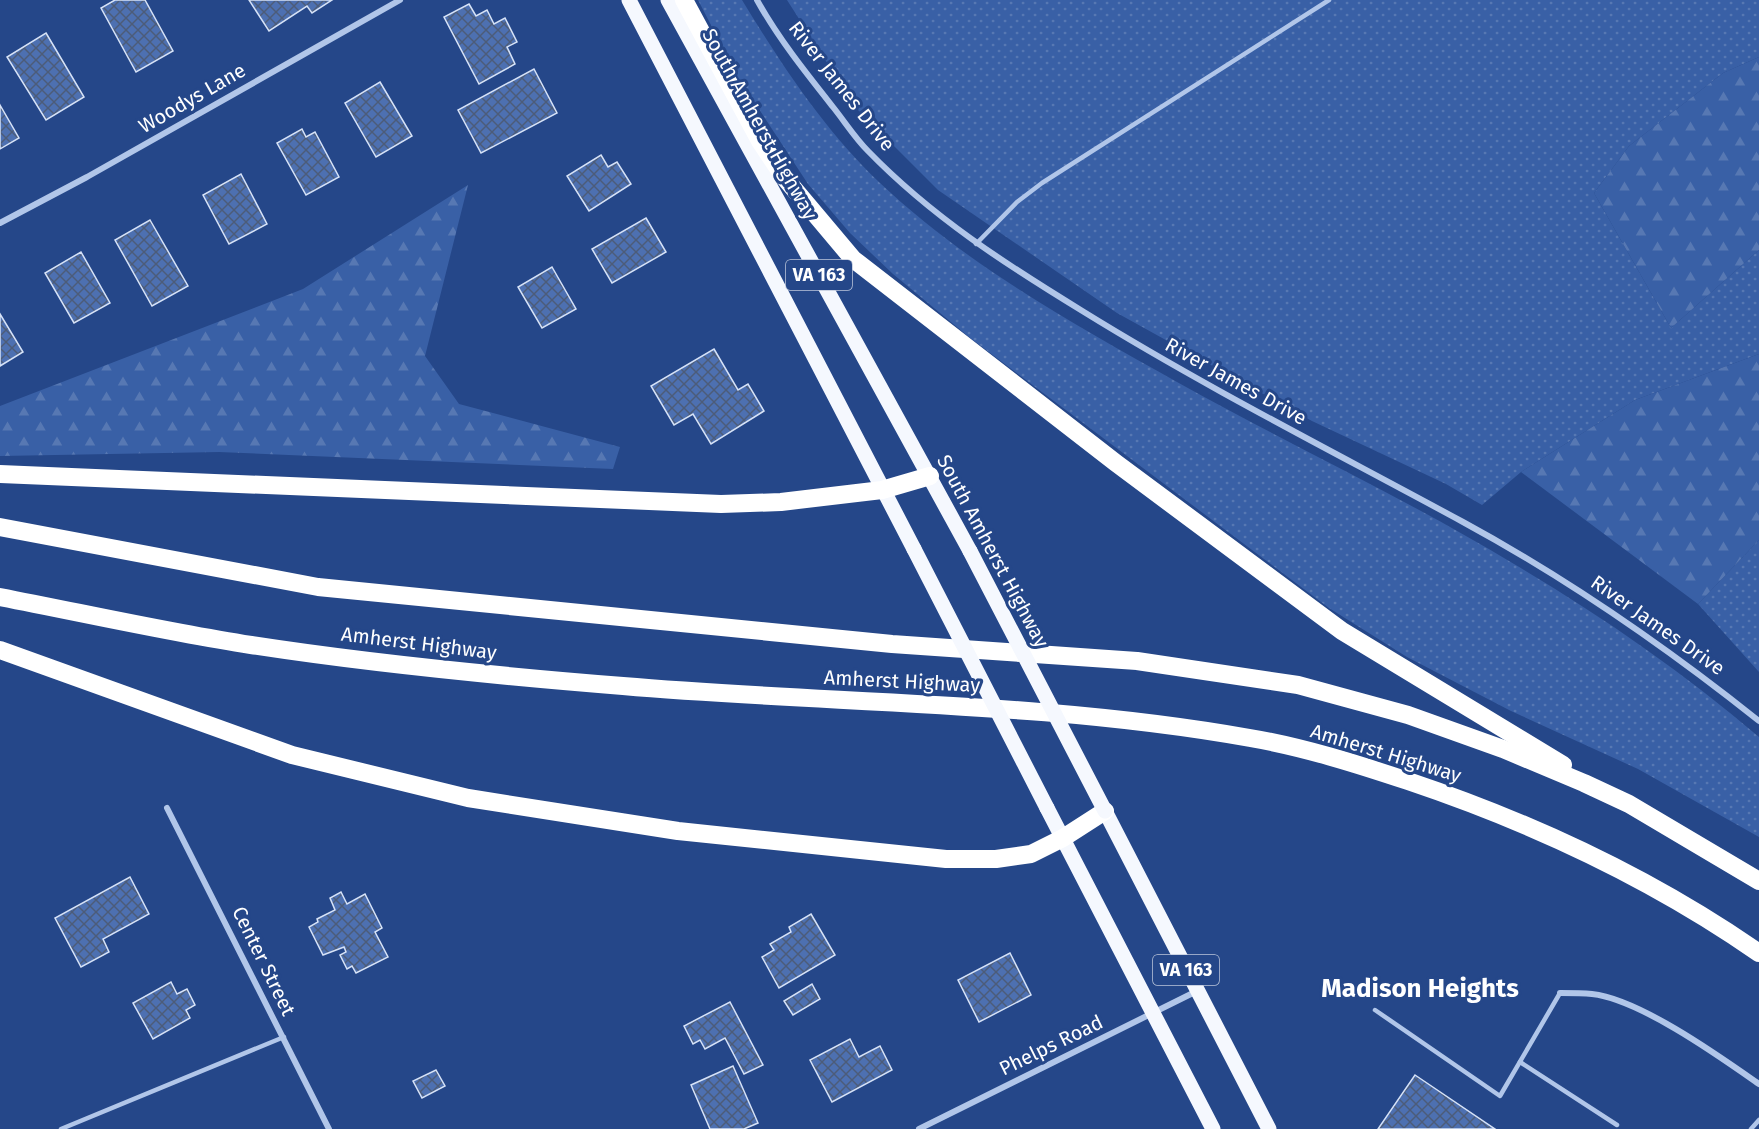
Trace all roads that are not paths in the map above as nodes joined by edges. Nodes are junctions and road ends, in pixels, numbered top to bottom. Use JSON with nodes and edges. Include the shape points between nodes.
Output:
{"nodes":[{"id":1,"x":400,"y":0,"type":"edge"},
{"id":2,"x":629,"y":0,"type":"edge"},
{"id":3,"x":668,"y":0,"type":"edge"},
{"id":4,"x":684,"y":0,"type":"edge"},
{"id":5,"x":757,"y":0,"type":"edge"},
{"id":6,"x":1329,"y":0,"type":"edge"},
{"id":7,"x":0,"y":223,"type":"edge"},
{"id":8,"x":976,"y":243,"type":"junction"},
{"id":9,"x":0,"y":474,"type":"edge"},
{"id":10,"x":930,"y":476,"type":"junction"},
{"id":11,"x":882,"y":490,"type":"junction"},
{"id":12,"x":0,"y":527,"type":"edge"},
{"id":13,"x":0,"y":597,"type":"edge"},
{"id":14,"x":0,"y":650,"type":"edge"},
{"id":15,"x":1759,"y":721,"type":"edge"},
{"id":16,"x":1629,"y":804,"type":"junction"},
{"id":17,"x":167,"y":808,"type":"dead end"},
{"id":18,"x":1106,"y":811,"type":"junction"},
{"id":19,"x":1063,"y":838,"type":"junction"},
{"id":20,"x":1759,"y":881,"type":"edge"},
{"id":21,"x":1759,"y":953,"type":"edge"},
{"id":22,"x":1197,"y":991,"type":"junction"},
{"id":23,"x":1560,"y":993,"type":"joint"},
{"id":24,"x":1375,"y":1010,"type":"dead end"},
{"id":25,"x":1154,"y":1013,"type":"junction"},
{"id":26,"x":284,"y":1037,"type":"junction"},
{"id":27,"x":1520,"y":1062,"type":"junction"},
{"id":28,"x":1759,"y":1084,"type":"edge"},
{"id":29,"x":1759,"y":1120,"type":"edge"},
{"id":30,"x":1617,"y":1125,"type":"dead end"},
{"id":31,"x":61,"y":1129,"type":"edge"},
{"id":32,"x":329,"y":1129,"type":"edge"},
{"id":33,"x":920,"y":1129,"type":"edge"},
{"id":34,"x":1214,"y":1129,"type":"edge"},
{"id":35,"x":1269,"y":1129,"type":"edge"},
{"id":36,"x":1750,"y":1129,"type":"edge"}],
"edges":[{"from":1,"to":7,"type":"street","name":"Woodys Lane"},
{"from":2,"to":11,"type":"main road","number":"VA 163"},
{"from":3,"to":10,"type":"main road","name":"South Amherst Highway","number":"VA 163"},
{"from":4,"to":16,"type":"highway","via":[[760,141],[784,177],[854,259],[1107,456],[1342,631]]},
{"from":5,"to":8,"type":"street","name":"River James Drive","via":[[806,74],[866,150],[914,195]]},
{"from":6,"to":8,"type":"lane","via":[[1042,183]]},
{"from":8,"to":15,"type":"street","name":"River James Drive","via":[[1149,352],[1572,585],[1686,663]]},
{"from":9,"to":11,"type":"highway","via":[[721,504],[781,502]]},
{"from":10,"to":11,"type":"highway"},
{"from":10,"to":18,"type":"main road","name":"South Amherst Highway","number":"VA 163","bridge":true},
{"from":11,"to":19,"type":"main road","number":"VA 163","bridge":true},
{"from":12,"to":16,"type":"highway","name":"Amherst Highway","via":[[318,587],[892,644],[1137,661],[1298,685],[1408,715],[1503,749]]},
{"from":13,"to":21,"type":"highway","name":"Amherst Highway","via":[[249,645],[438,669],[628,687],[1019,711],[1170,725],[1255,738],[1362,766],[1468,801],[1551,835],[1631,873]]},
{"from":14,"to":19,"type":"highway","via":[[292,755],[468,798],[678,831],[946,859],[1031,854]]},
{"from":16,"to":20,"type":"highway","name":"Amherst Highway"},
{"from":17,"to":26,"type":"street","name":"Center Street"},
{"from":18,"to":19,"type":"highway"},
{"from":18,"to":22,"type":"main road","name":"South Amherst Highway","number":"VA 163"},
{"from":19,"to":25,"type":"main road","number":"VA 163"},
{"from":22,"to":25,"type":"street","name":"Phelps Road"},
{"from":22,"to":35,"type":"main road","name":"South Amherst Highway","number":"VA 163"},
{"from":23,"to":27,"type":"lane"},
{"from":23,"to":28,"type":"street","via":[[1594,994],[1624,1002],[1700,1044]]},
{"from":24,"to":27,"type":"lane","via":[[1500,1096]]},
{"from":25,"to":33,"type":"street","name":"Phelps Road"},
{"from":25,"to":34,"type":"main road","number":"VA 163"},
{"from":26,"to":31,"type":"lane"},
{"from":26,"to":32,"type":"street","name":"Center Street"},
{"from":27,"to":30,"type":"lane"},
{"from":29,"to":36,"type":"lane"}]}
